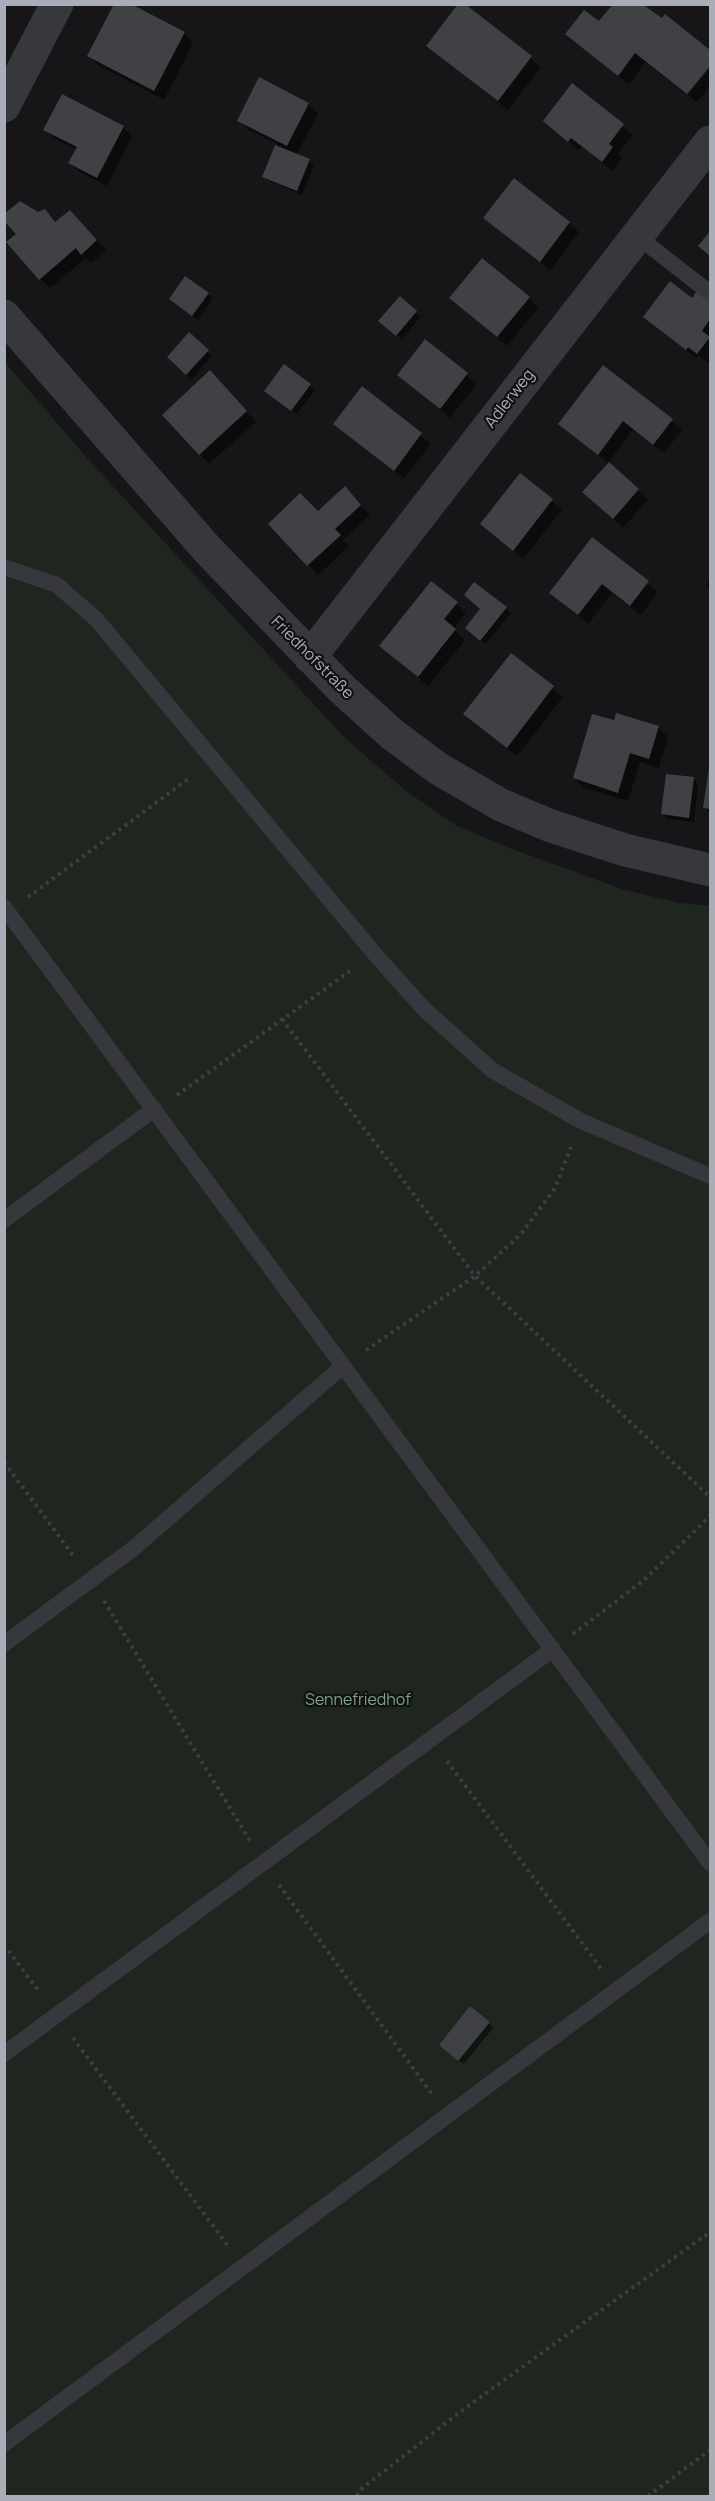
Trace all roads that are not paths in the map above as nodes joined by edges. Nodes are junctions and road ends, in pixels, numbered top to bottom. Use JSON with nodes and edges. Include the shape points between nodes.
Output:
{"nodes":[{"id":1,"x":57,"y":4,"type":"edge"},
{"id":2,"x":4,"y":106,"type":"edge"},
{"id":3,"x":711,"y":142,"type":"edge"},
{"id":4,"x":637,"y":236,"type":"junction"},
{"id":5,"x":711,"y":293,"type":"edge"},
{"id":6,"x":4,"y":316,"type":"edge"},
{"id":7,"x":4,"y":567,"type":"edge"},
{"id":8,"x":310,"y":657,"type":"junction"},
{"id":9,"x":711,"y":870,"type":"edge"},
{"id":10,"x":6,"y":910,"type":"edge"},
{"id":11,"x":154,"y":1109,"type":"junction"},
{"id":12,"x":711,"y":1176,"type":"edge"},
{"id":13,"x":4,"y":1220,"type":"edge"},
{"id":14,"x":343,"y":1366,"type":"junction"},
{"id":15,"x":4,"y":1644,"type":"edge"},
{"id":16,"x":553,"y":1649,"type":"junction"},
{"id":17,"x":711,"y":1863,"type":"edge"},
{"id":18,"x":711,"y":1921,"type":"edge"},
{"id":19,"x":4,"y":2054,"type":"edge"},
{"id":20,"x":4,"y":2444,"type":"edge"}],
"edges":[{"from":1,"to":2,"type":"street"},
{"from":3,"to":4,"type":"street","name":"Adlerweg"},
{"from":4,"to":5,"type":"lane"},
{"from":4,"to":8,"type":"street","name":"Adlerweg"},
{"from":6,"to":8,"type":"street","name":"Friedhofstraße","via":[[207,549]]},
{"from":7,"to":12,"type":"lane","via":[[57,585],[97,620],[374,953],[424,1009],[492,1070],[581,1121]]},
{"from":8,"to":9,"type":"street","name":"Friedhofstraße","via":[[393,735],[439,769],[501,805],[625,850]]},
{"from":10,"to":11,"type":"lane"},
{"from":11,"to":13,"type":"lane"},
{"from":11,"to":14,"type":"lane"},
{"from":14,"to":15,"type":"lane","via":[[134,1548]]},
{"from":14,"to":16,"type":"lane"},
{"from":16,"to":17,"type":"lane"},
{"from":16,"to":19,"type":"lane"},
{"from":18,"to":20,"type":"lane"}]}
